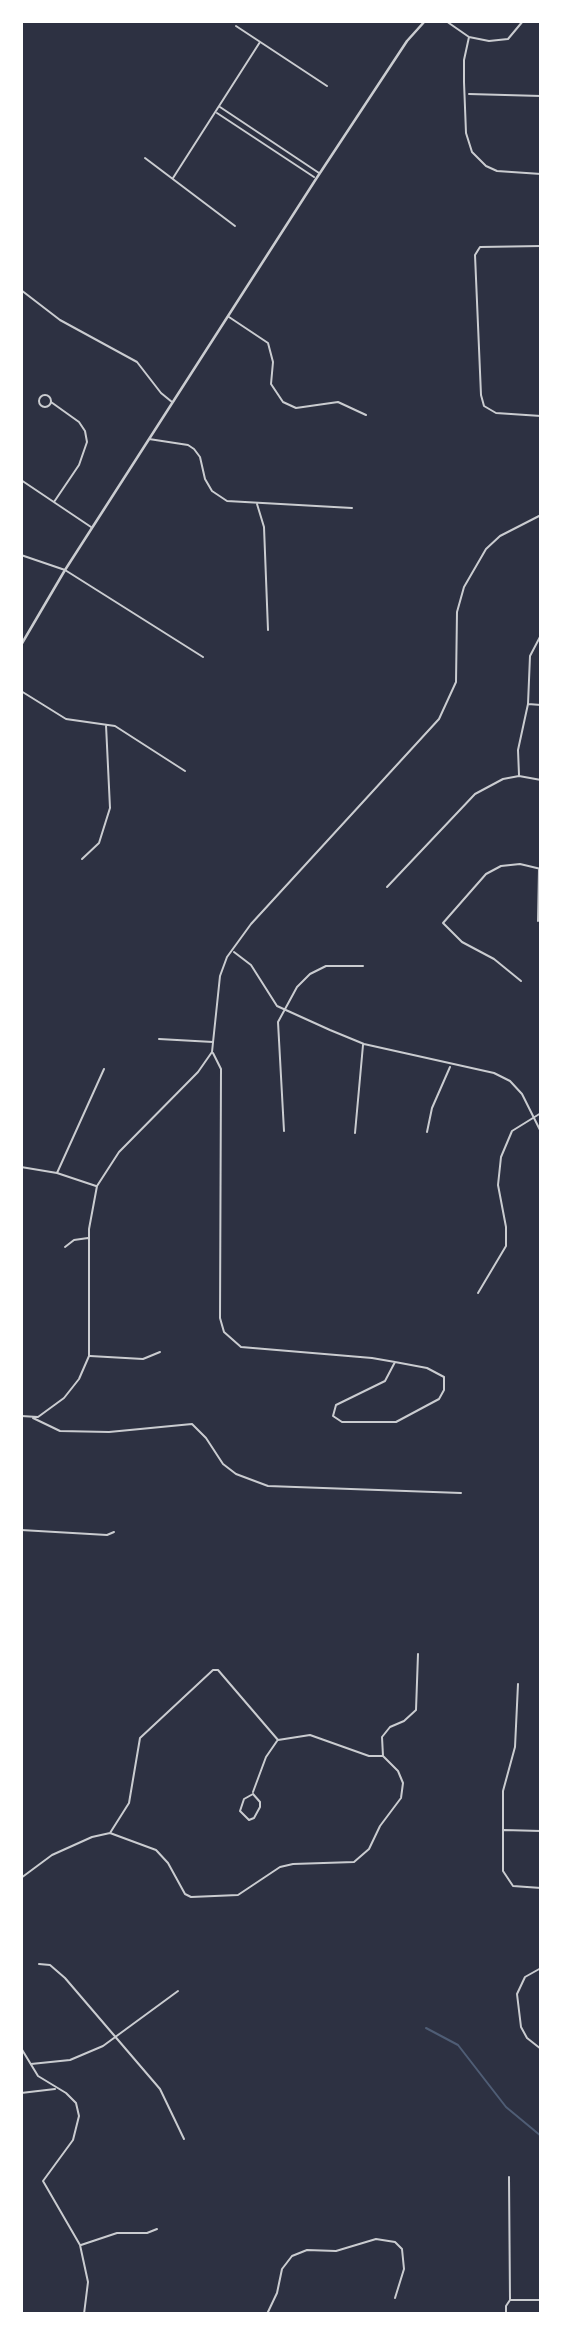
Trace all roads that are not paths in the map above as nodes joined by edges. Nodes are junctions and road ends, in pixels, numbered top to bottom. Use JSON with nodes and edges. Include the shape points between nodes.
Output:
{"nodes":[{"id":1,"x":425,"y":21,"type":"edge"},
{"id":2,"x":446,"y":21,"type":"edge"},
{"id":3,"x":523,"y":21,"type":"edge"},
{"id":4,"x":236,"y":26,"type":"dead end"},
{"id":5,"x":469,"y":37,"type":"junction"},
{"id":6,"x":260,"y":42,"type":"junction"},
{"id":7,"x":327,"y":86,"type":"dead end"},
{"id":8,"x":467,"y":94,"type":"junction"},
{"id":9,"x":541,"y":96,"type":"edge"},
{"id":10,"x":219,"y":107,"type":"junction"},
{"id":11,"x":216,"y":112,"type":"junction"},
{"id":12,"x":250,"y":127,"type":"junction"},
{"id":13,"x":246,"y":131,"type":"junction"},
{"id":14,"x":271,"y":143,"type":"junction"},
{"id":15,"x":267,"y":148,"type":"junction"},
{"id":16,"x":293,"y":156,"type":"junction"},
{"id":17,"x":145,"y":158,"type":"dead end"},
{"id":18,"x":289,"y":161,"type":"junction"},
{"id":19,"x":320,"y":174,"type":"junction"},
{"id":20,"x":541,"y":174,"type":"edge"},
{"id":21,"x":173,"y":178,"type":"junction"},
{"id":22,"x":316,"y":179,"type":"junction"},
{"id":23,"x":235,"y":226,"type":"dead end"},
{"id":24,"x":541,"y":246,"type":"edge"},
{"id":25,"x":21,"y":290,"type":"edge"},
{"id":26,"x":229,"y":316,"type":"junction"},
{"id":27,"x":51,"y":402,"type":"dead end"},
{"id":28,"x":172,"y":402,"type":"junction"},
{"id":29,"x":366,"y":415,"type":"dead end"},
{"id":30,"x":541,"y":416,"type":"edge"},
{"id":31,"x":149,"y":439,"type":"junction"},
{"id":32,"x":21,"y":480,"type":"edge"},
{"id":33,"x":54,"y":502,"type":"junction"},
{"id":34,"x":256,"y":503,"type":"junction"},
{"id":35,"x":352,"y":508,"type":"dead end"},
{"id":36,"x":541,"y":515,"type":"edge"},
{"id":37,"x":92,"y":528,"type":"junction"},
{"id":38,"x":21,"y":555,"type":"edge"},
{"id":39,"x":65,"y":569,"type":"junction"},
{"id":40,"x":268,"y":630,"type":"dead end"},
{"id":41,"x":541,"y":635,"type":"edge"},
{"id":42,"x":21,"y":645,"type":"edge"},
{"id":43,"x":203,"y":657,"type":"dead end"},
{"id":44,"x":21,"y":691,"type":"edge"},
{"id":45,"x":528,"y":704,"type":"junction"},
{"id":46,"x":541,"y":705,"type":"edge"},
{"id":47,"x":106,"y":724,"type":"junction"},
{"id":48,"x":185,"y":771,"type":"dead end"},
{"id":49,"x":519,"y":776,"type":"junction"},
{"id":50,"x":541,"y":780,"type":"edge"},
{"id":51,"x":82,"y":859,"type":"dead end"},
{"id":52,"x":540,"y":868,"type":"edge"},
{"id":53,"x":387,"y":887,"type":"dead end"},
{"id":54,"x":538,"y":921,"type":"dead end"},
{"id":55,"x":233,"y":952,"type":"junction"},
{"id":56,"x":362,"y":966,"type":"dead end"},
{"id":57,"x":521,"y":981,"type":"dead end"},
{"id":58,"x":285,"y":1009,"type":"junction"},
{"id":59,"x":159,"y":1039,"type":"dead end"},
{"id":60,"x":214,"y":1042,"type":"junction"},
{"id":61,"x":364,"y":1044,"type":"junction"},
{"id":62,"x":212,"y":1052,"type":"junction"},
{"id":63,"x":450,"y":1066,"type":"junction"},
{"id":64,"x":104,"y":1069,"type":"dead end"},
{"id":65,"x":541,"y":1113,"type":"edge"},
{"id":66,"x":534,"y":1117,"type":"junction"},
{"id":67,"x":284,"y":1131,"type":"dead end"},
{"id":68,"x":427,"y":1132,"type":"dead end"},
{"id":69,"x":541,"y":1132,"type":"edge"},
{"id":70,"x":355,"y":1133,"type":"dead end"},
{"id":71,"x":21,"y":1167,"type":"edge"},
{"id":72,"x":57,"y":1173,"type":"junction"},
{"id":73,"x":97,"y":1186,"type":"junction"},
{"id":74,"x":89,"y":1238,"type":"junction"},
{"id":75,"x":65,"y":1247,"type":"dead end"},
{"id":76,"x":478,"y":1293,"type":"dead end"},
{"id":77,"x":160,"y":1352,"type":"dead end"},
{"id":78,"x":89,"y":1356,"type":"junction"},
{"id":79,"x":395,"y":1362,"type":"junction"},
{"id":80,"x":21,"y":1416,"type":"edge"},
{"id":81,"x":31,"y":1417,"type":"junction"},
{"id":82,"x":461,"y":1493,"type":"dead end"},
{"id":83,"x":21,"y":1530,"type":"edge"},
{"id":84,"x":114,"y":1532,"type":"dead end"},
{"id":85,"x":418,"y":1654,"type":"dead end"},
{"id":86,"x":518,"y":1684,"type":"dead end"},
{"id":87,"x":278,"y":1740,"type":"junction"},
{"id":88,"x":383,"y":1756,"type":"junction"},
{"id":89,"x":253,"y":1794,"type":"junction"},
{"id":90,"x":502,"y":1830,"type":"junction"},
{"id":91,"x":541,"y":1831,"type":"edge"},
{"id":92,"x":110,"y":1833,"type":"junction"},
{"id":93,"x":21,"y":1878,"type":"edge"},
{"id":94,"x":541,"y":1888,"type":"edge"},
{"id":95,"x":40,"y":1964,"type":"dead end"},
{"id":96,"x":541,"y":1968,"type":"edge"},
{"id":97,"x":178,"y":1991,"type":"dead end"},
{"id":98,"x":114,"y":2037,"type":"junction"},
{"id":99,"x":21,"y":2049,"type":"edge"},
{"id":100,"x":541,"y":2049,"type":"edge"},
{"id":101,"x":30,"y":2064,"type":"junction"},
{"id":102,"x":56,"y":2088,"type":"junction"},
{"id":103,"x":21,"y":2094,"type":"edge"},
{"id":104,"x":184,"y":2139,"type":"dead end"},
{"id":105,"x":509,"y":2176,"type":"dead end"},
{"id":106,"x":157,"y":2229,"type":"dead end"},
{"id":107,"x":80,"y":2245,"type":"junction"},
{"id":108,"x":396,"y":2298,"type":"dead end"},
{"id":109,"x":510,"y":2300,"type":"junction"},
{"id":110,"x":541,"y":2300,"type":"edge"},
{"id":111,"x":84,"y":2314,"type":"edge"},
{"id":112,"x":267,"y":2314,"type":"edge"},
{"id":113,"x":506,"y":2314,"type":"edge"}],
"edges":[{"from":1,"to":19,"type":"street","via":[[407,41]]},
{"from":2,"to":5,"type":"street"},
{"from":3,"to":5,"type":"street","via":[[508,39]]},
{"from":4,"to":6,"type":"street"},
{"from":5,"to":8,"type":"street","via":[[464,60]]},
{"from":6,"to":7,"type":"street"},
{"from":6,"to":10,"type":"street"},
{"from":8,"to":9,"type":"street"},
{"from":8,"to":20,"type":"street","via":[[466,133],[476,158],[497,172]]},
{"from":10,"to":11,"type":"street"},
{"from":10,"to":12,"type":"street"},
{"from":11,"to":13,"type":"street"},
{"from":11,"to":21,"type":"street"},
{"from":12,"to":13,"type":"street"},
{"from":12,"to":14,"type":"street"},
{"from":13,"to":15,"type":"street"},
{"from":14,"to":15,"type":"street"},
{"from":14,"to":16,"type":"street"},
{"from":15,"to":18,"type":"street"},
{"from":16,"to":18,"type":"street"},
{"from":16,"to":19,"type":"street"},
{"from":17,"to":21,"type":"street"},
{"from":18,"to":22,"type":"street"},
{"from":19,"to":22,"type":"street"},
{"from":21,"to":23,"type":"street"},
{"from":22,"to":26,"type":"street"},
{"from":24,"to":30,"type":"street","via":[[480,247],[475,256],[484,406],[496,413]]},
{"from":25,"to":28,"type":"street","via":[[60,320],[138,362]]},
{"from":26,"to":28,"type":"street"},
{"from":26,"to":29,"type":"street","via":[[268,343],[273,362],[271,384],[282,402],[296,408],[338,402]]},
{"from":27,"to":33,"type":"street","via":[[79,422],[86,442],[79,465]]},
{"from":28,"to":31,"type":"street"},
{"from":31,"to":34,"type":"street","via":[[188,445],[200,457],[212,491],[227,501]]},
{"from":31,"to":37,"type":"street"},
{"from":32,"to":33,"type":"street"},
{"from":33,"to":37,"type":"street"},
{"from":34,"to":35,"type":"street"},
{"from":34,"to":40,"type":"street","via":[[264,527]]},
{"from":36,"to":55,"type":"street","via":[[500,536],[486,549],[464,587],[457,612],[456,682],[439,719],[246,930]]},
{"from":37,"to":39,"type":"street"},
{"from":38,"to":39,"type":"street"},
{"from":39,"to":42,"type":"street"},
{"from":39,"to":43,"type":"street"},
{"from":41,"to":45,"type":"street","via":[[530,656]]},
{"from":44,"to":47,"type":"street","via":[[66,719]]},
{"from":45,"to":46,"type":"street"},
{"from":45,"to":49,"type":"street","via":[[518,750]]},
{"from":47,"to":48,"type":"street","via":[[127,732]]},
{"from":47,"to":51,"type":"street","via":[[110,808],[99,842]]},
{"from":49,"to":50,"type":"street"},
{"from":49,"to":53,"type":"street","via":[[475,794]]},
{"from":52,"to":54,"type":"street"},
{"from":52,"to":57,"type":"street","via":[[501,866],[486,874],[443,923],[462,942]]},
{"from":55,"to":58,"type":"street","via":[[251,965],[270,999]]},
{"from":55,"to":60,"type":"street","via":[[220,976]]},
{"from":56,"to":58,"type":"street","via":[[326,966],[310,974],[297,986]]},
{"from":58,"to":61,"type":"street"},
{"from":58,"to":67,"type":"street","via":[[276,1039]]},
{"from":59,"to":60,"type":"street"},
{"from":60,"to":62,"type":"street"},
{"from":61,"to":63,"type":"street"},
{"from":61,"to":70,"type":"street"},
{"from":62,"to":73,"type":"street","via":[[119,1152]]},
{"from":62,"to":79,"type":"street","via":[[221,1069],[220,1318],[224,1332],[234,1343],[253,1349]]},
{"from":63,"to":66,"type":"street","via":[[494,1073],[510,1081]]},
{"from":63,"to":68,"type":"street"},
{"from":64,"to":72,"type":"street"},
{"from":65,"to":66,"type":"street"},
{"from":66,"to":69,"type":"street"},
{"from":66,"to":76,"type":"street","via":[[512,1131],[500,1157],[498,1185],[506,1245]]},
{"from":71,"to":72,"type":"street"},
{"from":72,"to":73,"type":"street"},
{"from":73,"to":74,"type":"street"},
{"from":74,"to":75,"type":"street"},
{"from":74,"to":78,"type":"street"},
{"from":77,"to":78,"type":"street","via":[[143,1359]]},
{"from":78,"to":81,"type":"street","via":[[64,1398]]},
{"from":79,"to":79,"type":"street","via":[[427,1368],[444,1377],[439,1399],[396,1422],[337,1420],[332,1412],[337,1405],[384,1381]]},
{"from":80,"to":81,"type":"street"},
{"from":81,"to":82,"type":"street","via":[[60,1431],[110,1432],[192,1424],[223,1464],[268,1486]]},
{"from":83,"to":84,"type":"street"},
{"from":85,"to":88,"type":"street","via":[[416,1710],[386,1731]]},
{"from":86,"to":90,"type":"street","via":[[515,1747],[504,1785]]},
{"from":87,"to":88,"type":"street","via":[[310,1735],[369,1756]]},
{"from":87,"to":89,"type":"street","via":[[266,1757]]},
{"from":87,"to":92,"type":"street","via":[[218,1670],[202,1677],[140,1738],[129,1803]]},
{"from":88,"to":92,"type":"street","via":[[398,1771],[403,1783],[401,1798],[369,1849],[354,1862],[293,1864],[268,1874],[238,1895],[191,1897],[156,1850]]},
{"from":89,"to":89,"type":"street","via":[[260,1807],[249,1820],[240,1811],[244,1799]]},
{"from":90,"to":91,"type":"street"},
{"from":90,"to":94,"type":"street","via":[[506,1880],[513,1886]]},
{"from":92,"to":93,"type":"street","via":[[52,1856]]},
{"from":95,"to":98,"type":"street","via":[[50,1965],[65,1978]]},
{"from":96,"to":100,"type":"street","via":[[525,1977],[517,1994],[521,2027]]},
{"from":97,"to":98,"type":"street"},
{"from":98,"to":101,"type":"street","via":[[82,2057]]},
{"from":98,"to":104,"type":"street","via":[[160,2089]]},
{"from":99,"to":101,"type":"street"},
{"from":101,"to":102,"type":"street"},
{"from":102,"to":103,"type":"street"},
{"from":102,"to":107,"type":"street","via":[[76,2103],[79,2116],[73,2140],[43,2181]]},
{"from":105,"to":109,"type":"street"},
{"from":106,"to":107,"type":"street","via":[[117,2233]]},
{"from":107,"to":111,"type":"street","via":[[88,2282]]},
{"from":108,"to":112,"type":"street","via":[[404,2269],[402,2249],[395,2242],[376,2239],[336,2251],[307,2250],[292,2256],[282,2269]]},
{"from":109,"to":110,"type":"street"},
{"from":109,"to":113,"type":"street"}]}
